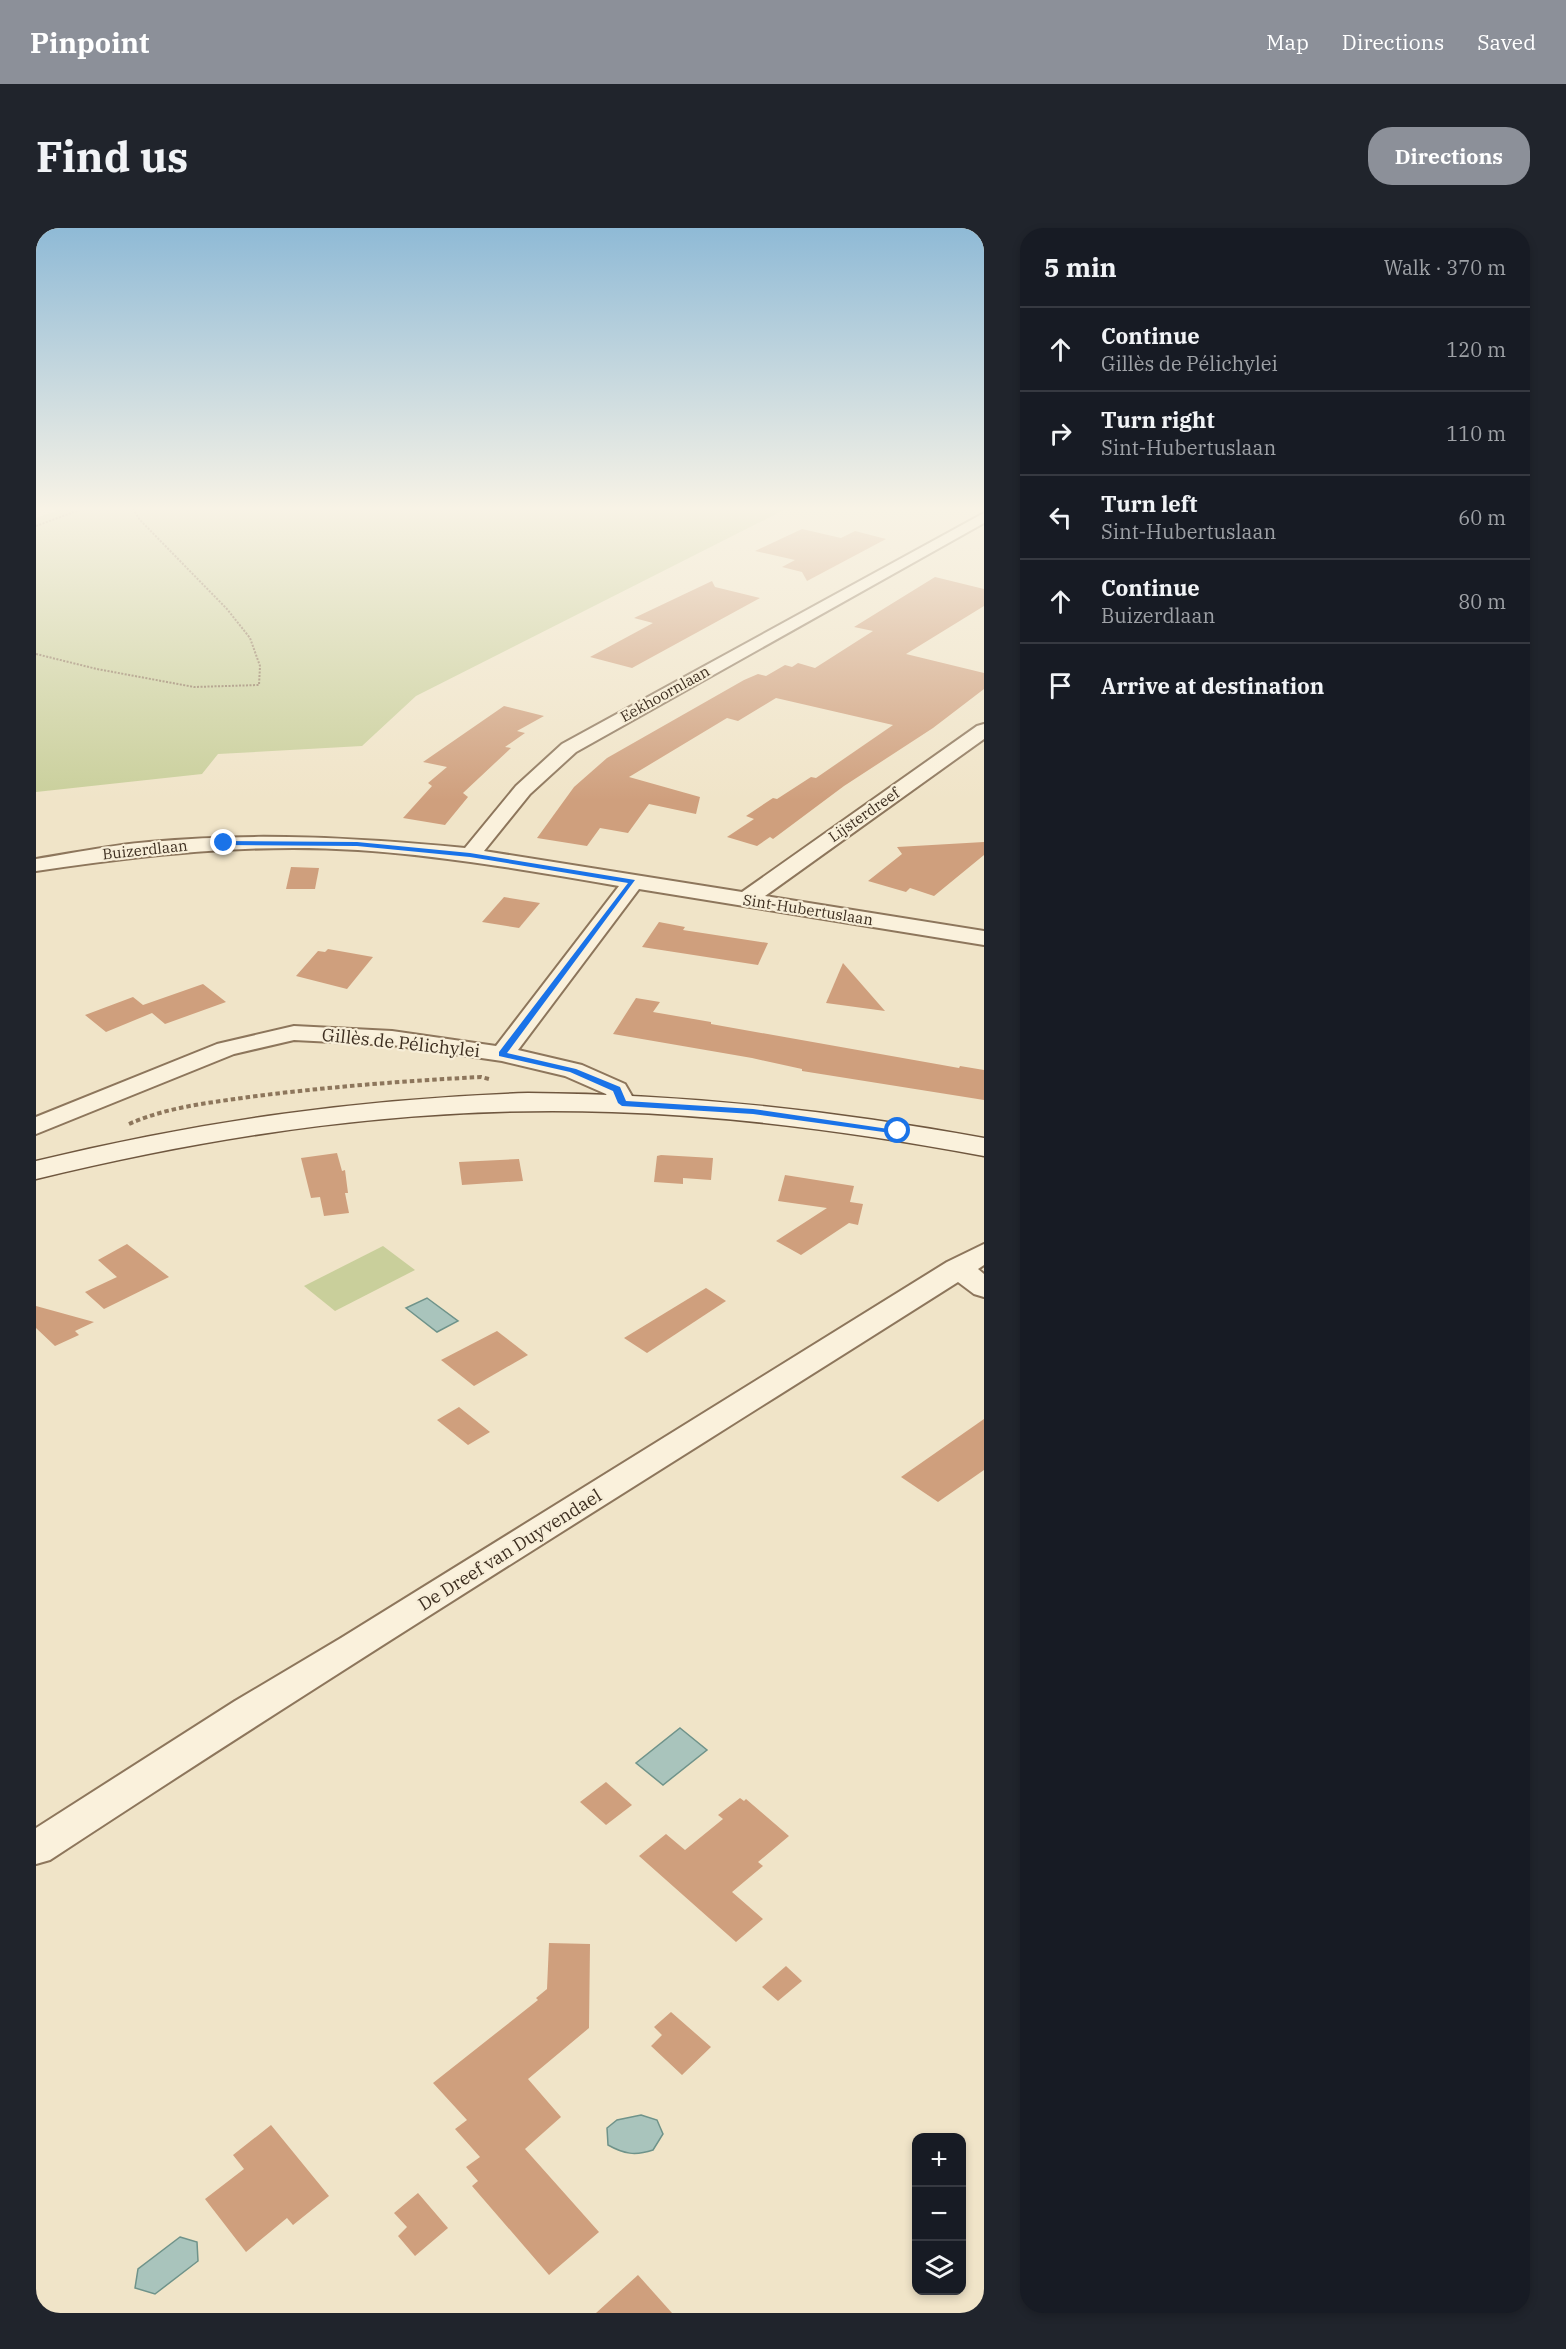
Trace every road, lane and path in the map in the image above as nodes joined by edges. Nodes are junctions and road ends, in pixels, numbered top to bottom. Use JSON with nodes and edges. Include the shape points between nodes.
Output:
{"nodes":[{"id":1,"x":224,"y":606,"type":"edge"},
{"id":2,"x":824,"y":606,"type":"edge"},
{"id":3,"x":36,"y":654,"type":"edge"},
{"id":4,"x":984,"y":730,"type":"edge"},
{"id":5,"x":470,"y":855,"type":"junction"},
{"id":6,"x":36,"y":865,"type":"edge"},
{"id":7,"x":633,"y":882,"type":"junction"},
{"id":8,"x":745,"y":900,"type":"junction"},
{"id":9,"x":984,"y":938,"type":"edge"},
{"id":10,"x":502,"y":1054,"type":"junction"},
{"id":11,"x":622,"y":1103,"type":"junction"},
{"id":12,"x":36,"y":1126,"type":"edge"},
{"id":13,"x":984,"y":1147,"type":"edge"},
{"id":14,"x":36,"y":1170,"type":"edge"},
{"id":15,"x":971,"y":1260,"type":"edge"},
{"id":16,"x":984,"y":1288,"type":"edge"},
{"id":17,"x":36,"y":1848,"type":"edge"}],
"edges":[{"from":1,"to":3,"type":"path","via":[[250,638],[260,666],[259,685],[194,687]]},
{"from":2,"to":5,"type":"street","name":"Eekhoornlaan","via":[[570,748],[523,790]]},
{"from":4,"to":8,"type":"street","name":"Lijsterdreef"},
{"from":5,"to":6,"type":"street","name":"Buizerdlaan","via":[[357,844],[224,843],[148,848]]},
{"from":5,"to":7,"type":"street","name":"Sint-Hubertuslaan"},
{"from":7,"to":8,"type":"street","name":"Sint-Hubertuslaan"},
{"from":7,"to":10,"type":"street"},
{"from":8,"to":9,"type":"street","name":"Sint-Hubertuslaan"},
{"from":10,"to":11,"type":"street","name":"Gillès de Pélichylei","via":[[573,1070],[616,1089]]},
{"from":10,"to":12,"type":"street","name":"Gillès de Pélichylei","via":[[392,1038],[294,1033],[226,1049]]},
{"from":11,"to":13,"type":"main road","via":[[823,1120]]},
{"from":11,"to":14,"type":"main road","via":[[392,1107],[199,1132]]},
{"from":15,"to":16,"type":"street"},
{"from":15,"to":17,"type":"street","name":"De Dreef van Duyvendael","via":[[384,1630],[248,1711]]}]}
